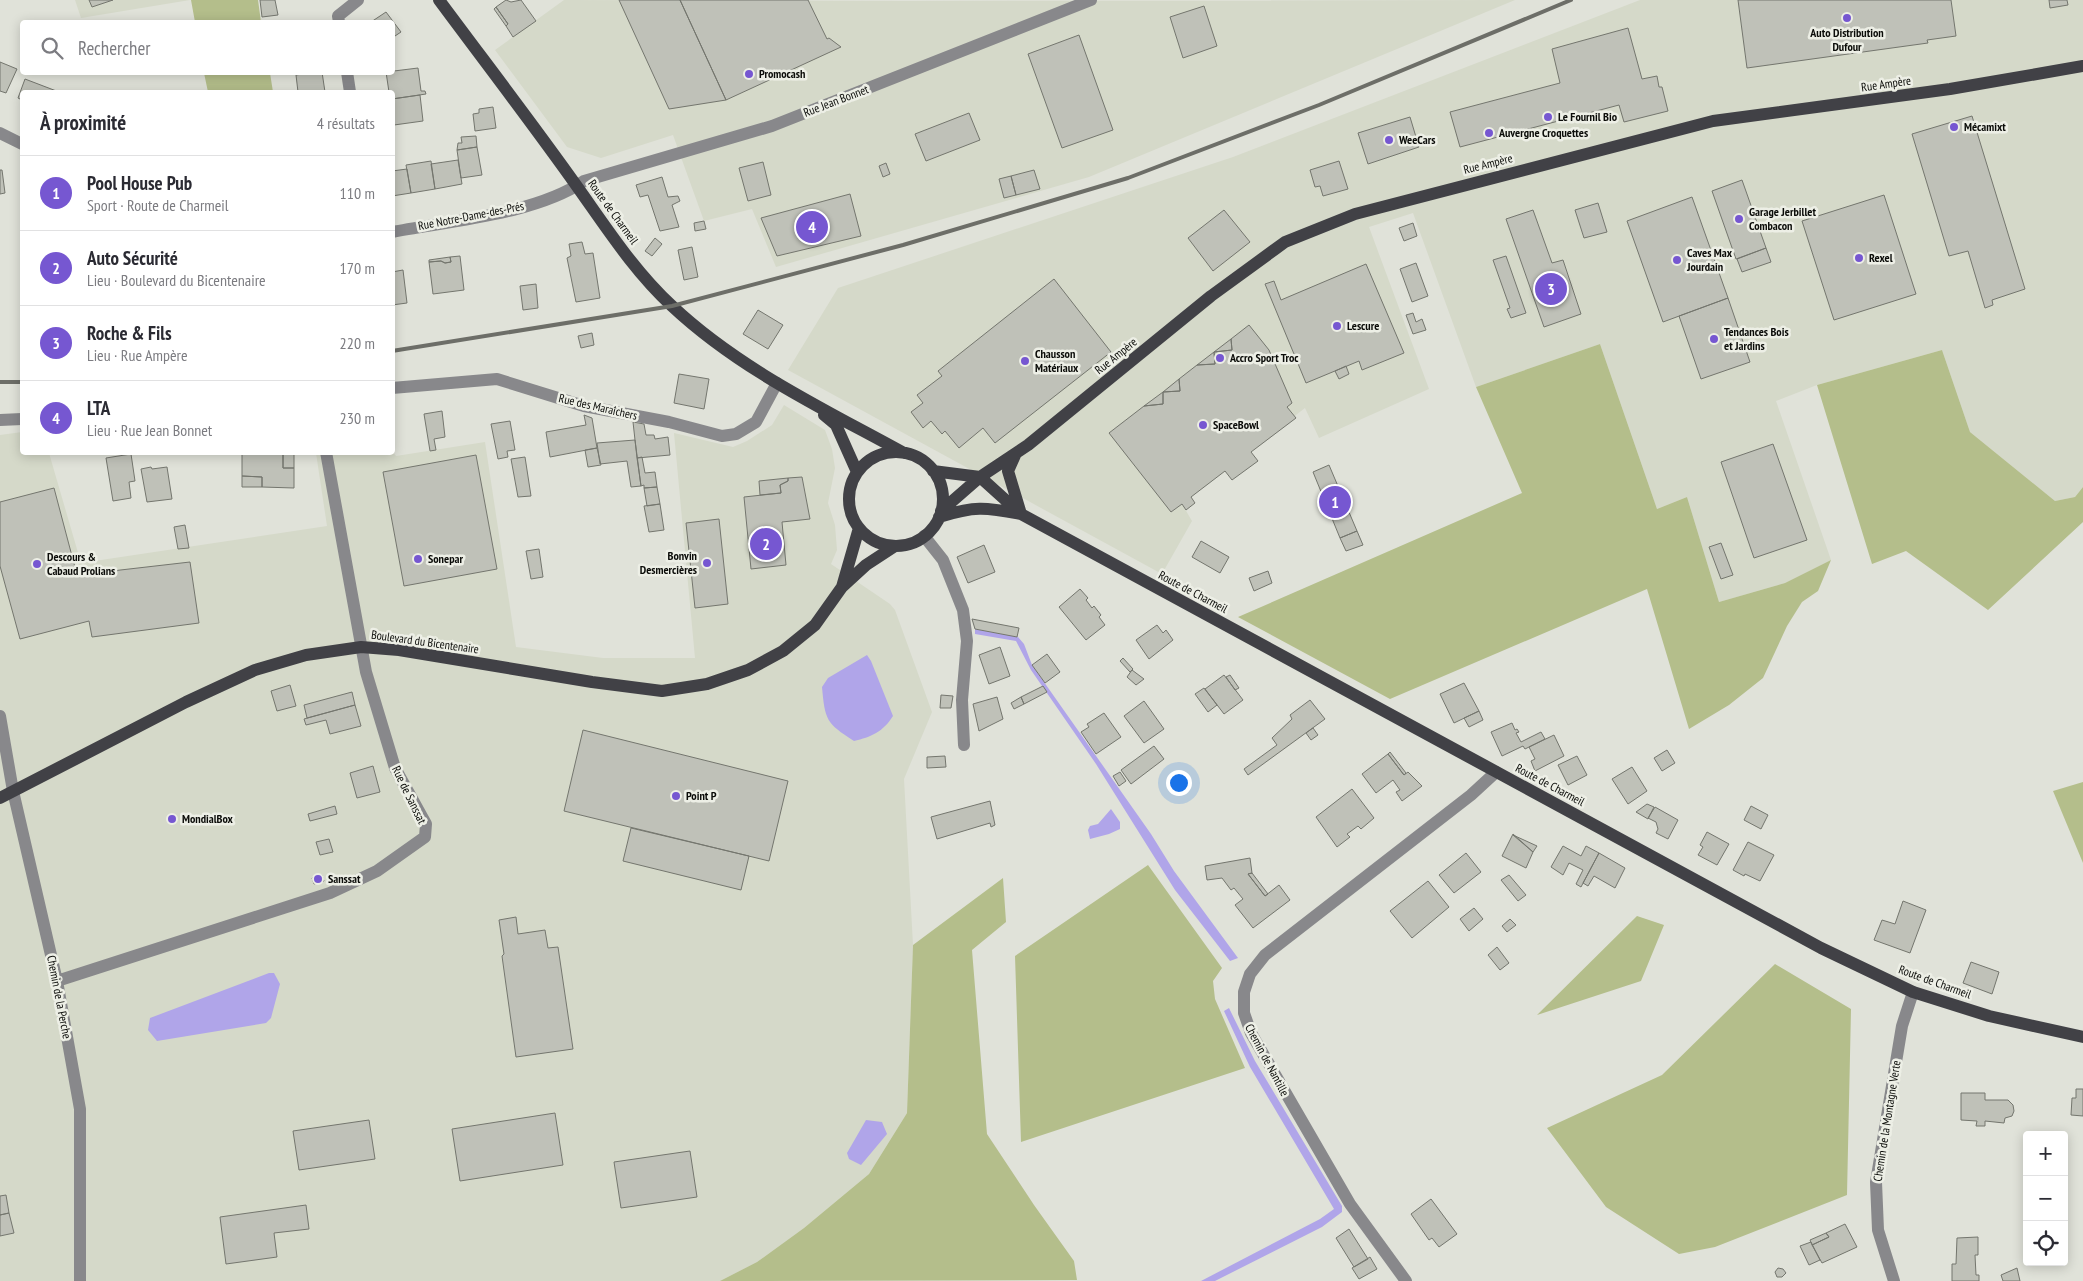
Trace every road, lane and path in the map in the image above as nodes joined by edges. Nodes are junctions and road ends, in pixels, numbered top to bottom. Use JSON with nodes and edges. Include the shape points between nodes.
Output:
{"nodes":[{"id":1,"x":358,"y":0,"type":"edge"},
{"id":2,"x":439,"y":0,"type":"edge"},
{"id":3,"x":1091,"y":0,"type":"edge"},
{"id":4,"x":339,"y":20,"type":"edge"},
{"id":5,"x":2083,"y":66,"type":"edge"},
{"id":6,"x":347,"y":75,"type":"edge"},
{"id":7,"x":350,"y":90,"type":"edge"},
{"id":8,"x":0,"y":134,"type":"edge"},
{"id":9,"x":20,"y":143,"type":"edge"},
{"id":10,"x":576,"y":186,"type":"junction"},
{"id":11,"x":395,"y":231,"type":"edge"},
{"id":12,"x":777,"y":383,"type":"junction"},
{"id":13,"x":395,"y":388,"type":"edge"},
{"id":14,"x":805,"y":399,"type":"junction"},
{"id":15,"x":20,"y":419,"type":"edge"},
{"id":16,"x":0,"y":420,"type":"edge"},
{"id":17,"x":904,"y":453,"type":"junction"},
{"id":18,"x":1016,"y":453,"type":"junction"},
{"id":19,"x":327,"y":455,"type":"edge"},
{"id":20,"x":933,"y":471,"type":"junction"},
{"id":21,"x":857,"y":472,"type":"junction"},
{"id":22,"x":980,"y":477,"type":"junction"},
{"id":23,"x":940,"y":514,"type":"junction"},
{"id":24,"x":1021,"y":514,"type":"junction"},
{"id":25,"x":859,"y":528,"type":"junction"},
{"id":26,"x":924,"y":536,"type":"junction"},
{"id":27,"x":895,"y":546,"type":"junction"},
{"id":28,"x":842,"y":587,"type":"junction"},
{"id":29,"x":361,"y":646,"type":"junction"},
{"id":30,"x":0,"y":716,"type":"edge"},
{"id":31,"x":964,"y":745,"type":"dead end"},
{"id":32,"x":1496,"y":772,"type":"junction"},
{"id":33,"x":13,"y":791,"type":"junction"},
{"id":34,"x":0,"y":798,"type":"edge"},
{"id":35,"x":56,"y":982,"type":"junction"},
{"id":36,"x":1913,"y":992,"type":"junction"},
{"id":37,"x":2083,"y":1037,"type":"edge"},
{"id":38,"x":80,"y":1281,"type":"edge"},
{"id":39,"x":1406,"y":1281,"type":"edge"},
{"id":40,"x":1894,"y":1281,"type":"edge"}],
"edges":[{"from":1,"to":4,"type":"street","via":[[338,16]]},
{"from":2,"to":10,"type":"main road","name":"Route de Charmeil"},
{"from":3,"to":10,"type":"street","name":"Rue Jean Bonnet","via":[[772,126]]},
{"from":5,"to":18,"type":"main road","name":"Rue Ampère","via":[[1950,89],[1713,121],[1355,214],[1285,242],[1211,296]]},
{"from":6,"to":7,"type":"street"},
{"from":8,"to":9,"type":"street"},
{"from":10,"to":11,"type":"street","name":"Rue Notre-Dame-des-Prés","via":[[520,209]]},
{"from":10,"to":12,"type":"main road","name":"Route de Charmeil","via":[[626,254],[672,306],[718,344]]},
{"from":12,"to":13,"type":"street","name":"Rue des Maraîchers","via":[[756,422],[736,434],[722,436],[584,406],[497,379]]},
{"from":12,"to":14,"type":"main road","name":"Route de Charmeil"},
{"from":14,"to":17,"type":"main road","name":"Route de Charmeil"},
{"from":14,"to":21,"type":"main road","name":"Route de Charmeil","via":[[836,426]]},
{"from":15,"to":16,"type":"street"},
{"from":17,"to":20,"type":"main road","via":[[915,456]]},
{"from":17,"to":21,"type":"main road","via":[[878,456]]},
{"from":18,"to":22,"type":"main road","name":"Rue Ampère"},
{"from":18,"to":24,"type":"main road","via":[[1008,471]]},
{"from":19,"to":29,"type":"street","name":"Rue de Sanssat"},
{"from":20,"to":22,"type":"main road"},
{"from":20,"to":23,"type":"main road","via":[[940,483]]},
{"from":21,"to":25,"type":"main road","via":[[848,500],[851,515]]},
{"from":22,"to":23,"type":"main road","name":"Rue Ampère"},
{"from":22,"to":24,"type":"main road","name":"Route de Charmeil"},
{"from":23,"to":24,"type":"main road","name":"Route de Charmeil","via":[[973,508]]},
{"from":23,"to":26,"type":"main road"},
{"from":24,"to":32,"type":"main road","name":"Route de Charmeil"},
{"from":25,"to":27,"type":"main road","via":[[875,541]]},
{"from":25,"to":28,"type":"main road","name":"Boulevard du Bicentenaire"},
{"from":26,"to":27,"type":"main road"},
{"from":26,"to":31,"type":"street","via":[[943,560],[963,610],[967,641],[962,700]]},
{"from":27,"to":28,"type":"main road","name":"Boulevard du Bicentenaire","via":[[866,564]]},
{"from":28,"to":29,"type":"main road","name":"Boulevard du Bicentenaire","via":[[815,625],[783,651],[748,670],[707,684],[662,691]]},
{"from":29,"to":33,"type":"main road","name":"Boulevard du Bicentenaire","via":[[306,655],[255,670]]},
{"from":29,"to":35,"type":"street","name":"Rue de Sanssat","via":[[395,768],[426,824],[425,837],[377,872],[330,893]]},
{"from":30,"to":33,"type":"street","name":"Chemin de la Perche"},
{"from":32,"to":36,"type":"main road","name":"Route de Charmeil","via":[[1821,948]]},
{"from":32,"to":39,"type":"street","name":"Chemin de Nantille","via":[[1471,795],[1265,955],[1250,974],[1244,992],[1244,1013],[1251,1033],[1281,1088],[1350,1204]]},
{"from":33,"to":34,"type":"main road","name":"Boulevard du Bicentenaire"},
{"from":33,"to":35,"type":"street","name":"Chemin de la Perche"},
{"from":35,"to":38,"type":"street","name":"Chemin de la Perche","via":[[80,1109]]},
{"from":36,"to":37,"type":"main road","name":"Route de Charmeil","via":[[1989,1016]]},
{"from":36,"to":40,"type":"street","name":"Chemin de la Montagne Verte","via":[[1902,1026],[1876,1182],[1878,1230]]}]}
